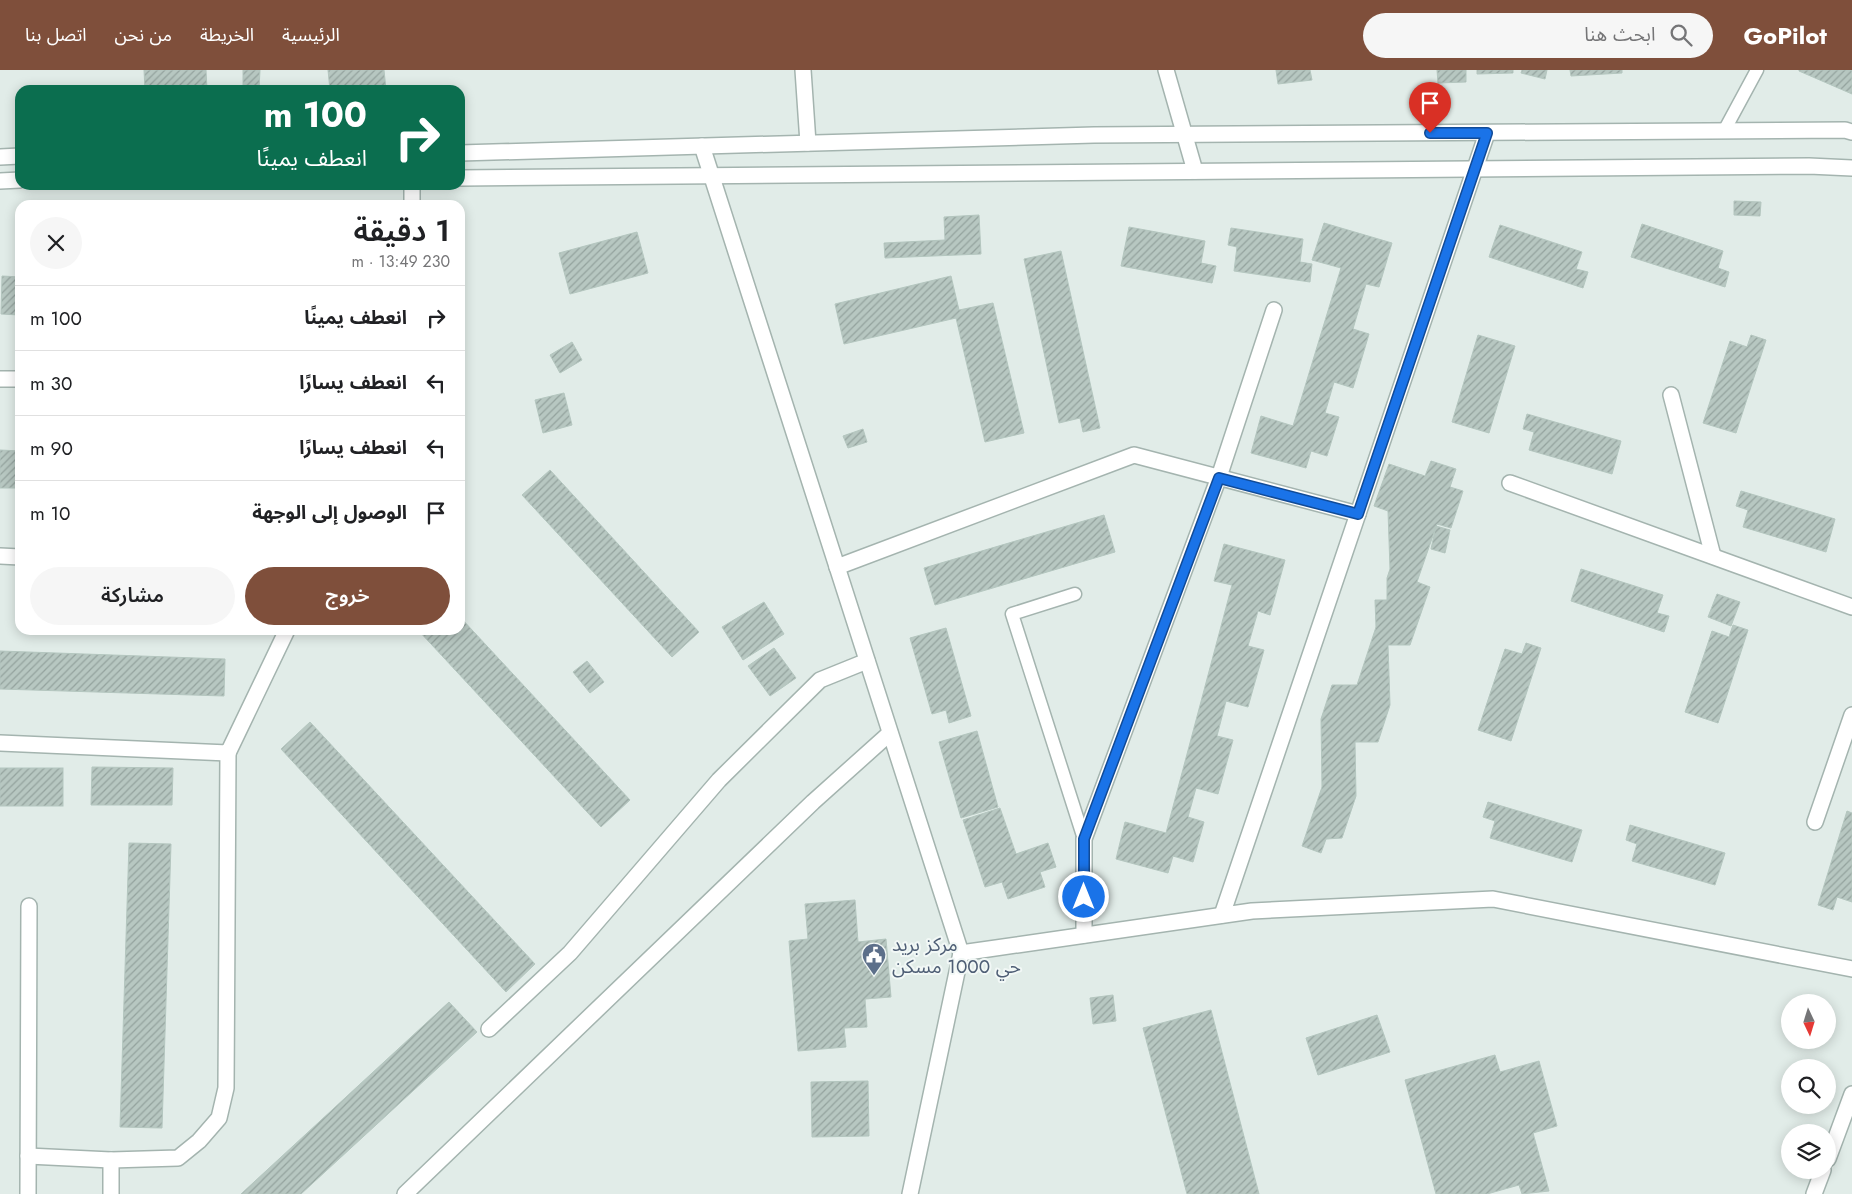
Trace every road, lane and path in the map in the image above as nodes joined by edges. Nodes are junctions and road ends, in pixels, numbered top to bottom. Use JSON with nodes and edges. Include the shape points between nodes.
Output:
{"nodes":[{"id":1,"x":803,"y":70,"type":"edge"},
{"id":2,"x":1166,"y":70,"type":"edge"},
{"id":3,"x":1757,"y":70,"type":"edge"},
{"id":4,"x":1724,"y":131,"type":"junction"},
{"id":5,"x":1852,"y":132,"type":"edge"},
{"id":6,"x":1487,"y":133,"type":"junction"},
{"id":7,"x":1184,"y":135,"type":"junction"},
{"id":8,"x":808,"y":143,"type":"junction"},
{"id":9,"x":702,"y":146,"type":"junction"},
{"id":10,"x":465,"y":153,"type":"edge"},
{"id":11,"x":0,"y":156,"type":"edge"},
{"id":12,"x":15,"y":156,"type":"edge"},
{"id":13,"x":1475,"y":168,"type":"junction"},
{"id":14,"x":1852,"y":168,"type":"edge"},
{"id":15,"x":1196,"y":171,"type":"junction"},
{"id":16,"x":711,"y":176,"type":"junction"},
{"id":17,"x":465,"y":178,"type":"edge"},
{"id":18,"x":15,"y":180,"type":"edge"},
{"id":19,"x":0,"y":181,"type":"edge"},
{"id":20,"x":1274,"y":310,"type":"dead end"},
{"id":21,"x":0,"y":379,"type":"edge"},
{"id":22,"x":15,"y":380,"type":"edge"},
{"id":23,"x":1671,"y":395,"type":"dead end"},
{"id":24,"x":1219,"y":478,"type":"junction"},
{"id":25,"x":1510,"y":483,"type":"dead end"},
{"id":26,"x":1358,"y":514,"type":"junction"},
{"id":27,"x":0,"y":556,"type":"edge"},
{"id":28,"x":1713,"y":556,"type":"junction"},
{"id":29,"x":15,"y":557,"type":"edge"},
{"id":30,"x":837,"y":567,"type":"junction"},
{"id":31,"x":1075,"y":594,"type":"dead end"},
{"id":32,"x":1852,"y":607,"type":"edge"},
{"id":33,"x":285,"y":635,"type":"edge"},
{"id":34,"x":867,"y":661,"type":"junction"},
{"id":35,"x":1852,"y":715,"type":"edge"},
{"id":36,"x":890,"y":733,"type":"junction"},
{"id":37,"x":0,"y":743,"type":"edge"},
{"id":38,"x":228,"y":753,"type":"junction"},
{"id":39,"x":1815,"y":822,"type":"dead end"},
{"id":40,"x":1084,"y":839,"type":"junction"},
{"id":41,"x":29,"y":906,"type":"dead end"},
{"id":42,"x":1222,"y":915,"type":"junction"},
{"id":43,"x":1084,"y":935,"type":"junction"},
{"id":44,"x":961,"y":953,"type":"junction"},
{"id":45,"x":1852,"y":969,"type":"edge"},
{"id":46,"x":489,"y":1029,"type":"dead end"},
{"id":47,"x":1852,"y":1094,"type":"edge"},
{"id":48,"x":1836,"y":1137,"type":"edge"},
{"id":49,"x":28,"y":1156,"type":"junction"},
{"id":50,"x":111,"y":1160,"type":"junction"},
{"id":51,"x":1820,"y":1179,"type":"edge"},
{"id":52,"x":28,"y":1194,"type":"edge"},
{"id":53,"x":111,"y":1194,"type":"edge"},
{"id":54,"x":405,"y":1194,"type":"edge"},
{"id":55,"x":910,"y":1194,"type":"edge"},
{"id":56,"x":1814,"y":1194,"type":"edge"}],
"edges":[{"from":1,"to":8,"type":"street"},
{"from":2,"to":7,"type":"street"},
{"from":3,"to":4,"type":"lane"},
{"from":4,"to":5,"type":"street"},
{"from":4,"to":6,"type":"street"},
{"from":6,"to":7,"type":"street"},
{"from":6,"to":13,"type":"street"},
{"from":7,"to":8,"type":"street"},
{"from":7,"to":15,"type":"street"},
{"from":8,"to":9,"type":"street"},
{"from":9,"to":10,"type":"street"},
{"from":9,"to":16,"type":"street"},
{"from":11,"to":12,"type":"street"},
{"from":13,"to":14,"type":"street"},
{"from":13,"to":15,"type":"street"},
{"from":13,"to":26,"type":"street"},
{"from":15,"to":16,"type":"street"},
{"from":16,"to":17,"type":"street"},
{"from":16,"to":30,"type":"street"},
{"from":18,"to":19,"type":"street"},
{"from":20,"to":24,"type":"street"},
{"from":21,"to":22,"type":"street"},
{"from":23,"to":28,"type":"street"},
{"from":24,"to":26,"type":"street"},
{"from":24,"to":30,"type":"street","via":[[1134,455]]},
{"from":24,"to":40,"type":"street"},
{"from":25,"to":28,"type":"street"},
{"from":26,"to":42,"type":"street"},
{"from":27,"to":29,"type":"street"},
{"from":28,"to":32,"type":"street"},
{"from":30,"to":34,"type":"street"},
{"from":31,"to":40,"type":"lane","via":[[1012,614]]},
{"from":33,"to":38,"type":"street"},
{"from":34,"to":36,"type":"street"},
{"from":34,"to":46,"type":"street","via":[[820,680],[719,780],[570,953]]},
{"from":35,"to":39,"type":"street"},
{"from":36,"to":44,"type":"street"},
{"from":36,"to":54,"type":"street","via":[[813,802]]},
{"from":37,"to":38,"type":"street"},
{"from":38,"to":50,"type":"street","via":[[226,1088],[219,1118],[178,1158]]},
{"from":40,"to":43,"type":"street"},
{"from":41,"to":49,"type":"street"},
{"from":42,"to":43,"type":"street"},
{"from":42,"to":45,"type":"street","via":[[1493,899]]},
{"from":43,"to":44,"type":"street"},
{"from":44,"to":55,"type":"street"},
{"from":47,"to":48,"type":"street"},
{"from":49,"to":50,"type":"street"},
{"from":49,"to":52,"type":"street"},
{"from":50,"to":53,"type":"street"},
{"from":51,"to":56,"type":"street"}]}
